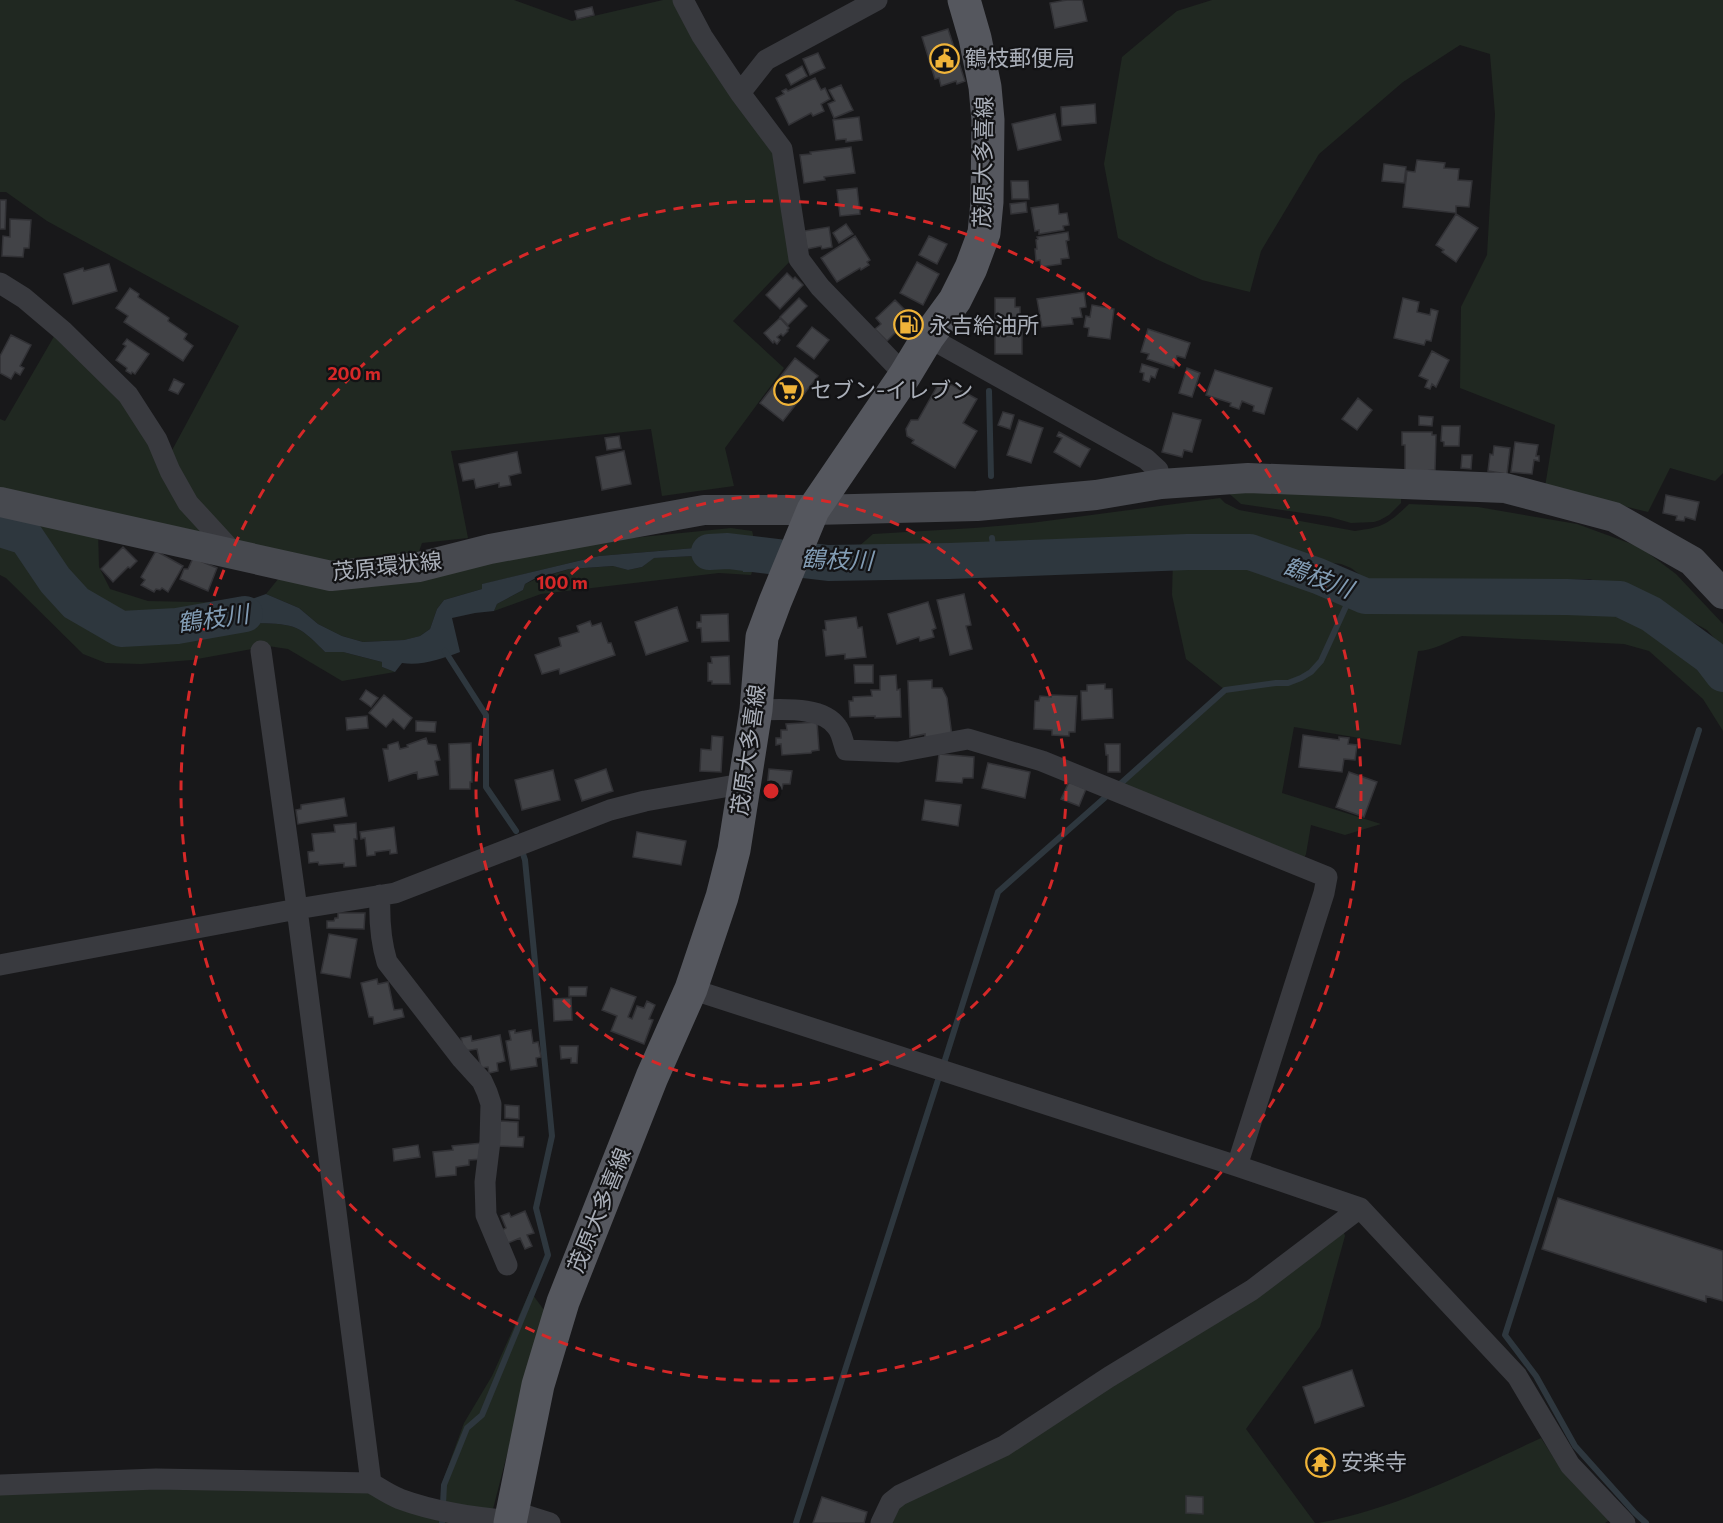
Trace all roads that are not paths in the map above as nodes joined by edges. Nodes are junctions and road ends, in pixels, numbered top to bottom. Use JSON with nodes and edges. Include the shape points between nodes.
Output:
{"nodes":[{"id":1,"x":683,"y":0,"type":"edge"},
{"id":2,"x":877,"y":0,"type":"edge"},
{"id":3,"x":964,"y":0,"type":"edge"},
{"id":4,"x":740,"y":93,"type":"junction"},
{"id":5,"x":0,"y":283,"type":"edge"},
{"id":6,"x":928,"y":337,"type":"junction"},
{"id":7,"x":905,"y":375,"type":"junction"},
{"id":8,"x":1161,"y":484,"type":"junction"},
{"id":9,"x":0,"y":501,"type":"edge"},
{"id":10,"x":809,"y":521,"type":"junction"},
{"id":11,"x":234,"y":553,"type":"junction"},
{"id":12,"x":1723,"y":594,"type":"edge"},
{"id":13,"x":261,"y":651,"type":"dead end"},
{"id":14,"x":756,"y":710,"type":"junction"},
{"id":15,"x":743,"y":787,"type":"junction"},
{"id":16,"x":380,"y":895,"type":"junction"},
{"id":17,"x":297,"y":909,"type":"junction"},
{"id":18,"x":0,"y":964,"type":"edge"},
{"id":19,"x":691,"y":988,"type":"junction"},
{"id":20,"x":1237,"y":1166,"type":"junction"},
{"id":21,"x":1360,"y":1208,"type":"junction"},
{"id":22,"x":507,"y":1265,"type":"dead end"},
{"id":23,"x":371,"y":1483,"type":"junction"},
{"id":24,"x":0,"y":1485,"type":"edge"},
{"id":25,"x":510,"y":1518,"type":"edge"},
{"id":26,"x":549,"y":1523,"type":"edge"},
{"id":27,"x":881,"y":1523,"type":"edge"},
{"id":28,"x":1626,"y":1523,"type":"edge"}],
"edges":[{"from":1,"to":4,"type":"street"},
{"from":2,"to":4,"type":"street","via":[[766,60]]},
{"from":3,"to":6,"type":"main road","name":"茂原大多喜線","via":[[985,87],[988,120],[984,233],[955,300]]},
{"from":4,"to":7,"type":"street","via":[[782,149],[799,259],[820,287]]},
{"from":5,"to":11,"type":"street","via":[[63,331],[128,395],[157,440],[188,503]]},
{"from":6,"to":7,"type":"main road","name":"茂原大多喜線"},
{"from":6,"to":8,"type":"street","via":[[1146,459],[1158,470]]},
{"from":7,"to":10,"type":"main road","name":"茂原大多喜線"},
{"from":8,"to":10,"type":"main road","name":"茂原環状線","via":[[1096,495]]},
{"from":8,"to":12,"type":"main road","name":"茂原環状線","via":[[1248,478],[1505,488],[1614,517],[1692,561]]},
{"from":9,"to":11,"type":"main road","name":"茂原環状線"},
{"from":10,"to":11,"type":"main road","name":"茂原環状線","via":[[704,510],[490,549],[419,567],[332,576]]},
{"from":10,"to":14,"type":"main road","name":"茂原大多喜線","via":[[762,637]]},
{"from":13,"to":17,"type":"street"},
{"from":14,"to":15,"type":"main road","name":"茂原大多喜線"},
{"from":14,"to":20,"type":"street","via":[[812,711],[837,727],[846,750],[898,752],[968,739],[1042,761],[1327,877]]},
{"from":15,"to":16,"type":"street","via":[[730,786],[610,810],[395,893]]},
{"from":15,"to":19,"type":"main road","name":"茂原大多喜線","via":[[722,897]]},
{"from":16,"to":17,"type":"street"},
{"from":16,"to":22,"type":"street","via":[[379,924],[387,962],[482,1081],[491,1104],[486,1215]]},
{"from":17,"to":18,"type":"street"},
{"from":17,"to":23,"type":"street"},
{"from":19,"to":20,"type":"street"},
{"from":19,"to":25,"type":"main road","name":"茂原大多喜線","via":[[563,1302],[538,1385]]},
{"from":20,"to":21,"type":"street"},
{"from":21,"to":27,"type":"street","via":[[1252,1290],[1004,1446],[900,1495],[891,1502]]},
{"from":21,"to":28,"type":"street","via":[[1517,1376],[1570,1465]]},
{"from":23,"to":24,"type":"street","via":[[156,1479]]},
{"from":23,"to":25,"type":"street","via":[[398,1498],[427,1507],[469,1516]]},
{"from":25,"to":26,"type":"street"}]}
